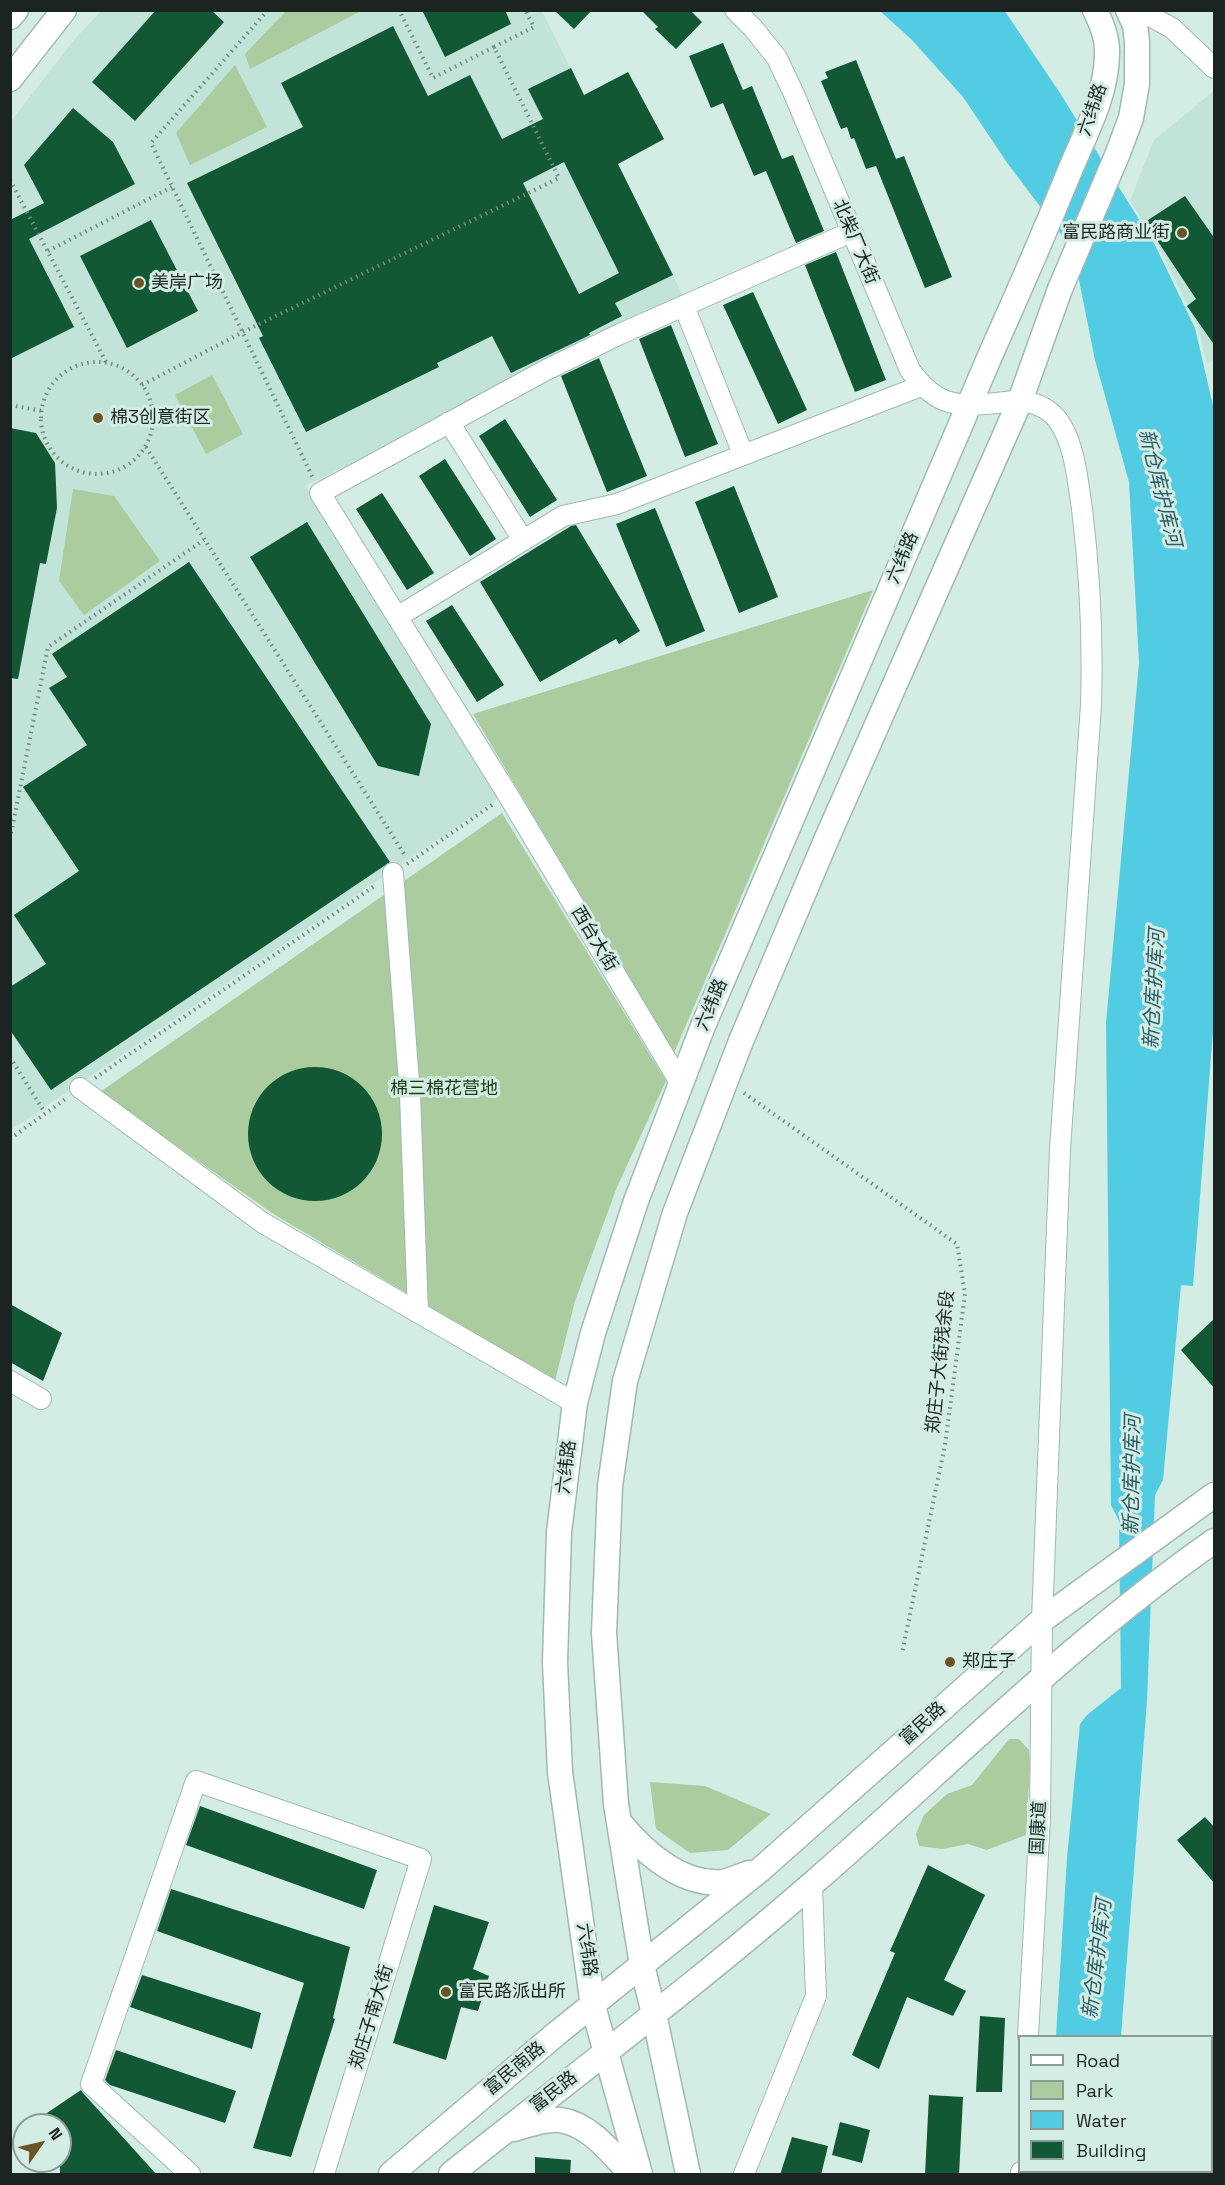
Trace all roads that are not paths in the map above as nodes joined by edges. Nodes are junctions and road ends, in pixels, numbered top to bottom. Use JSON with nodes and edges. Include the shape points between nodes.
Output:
{"nodes":[{"id":1,"x":16,"y":10,"type":"edge"},
{"id":2,"x":64,"y":10,"type":"edge"},
{"id":3,"x":735,"y":10,"type":"edge"},
{"id":4,"x":1095,"y":10,"type":"edge"},
{"id":5,"x":1128,"y":10,"type":"edge"},
{"id":6,"x":1139,"y":10,"type":"edge"},
{"id":7,"x":10,"y":17,"type":"edge"},
{"id":8,"x":1215,"y":68,"type":"edge"},
{"id":9,"x":10,"y":79,"type":"edge"},
{"id":10,"x":851,"y":232,"type":"junction"},
{"id":11,"x":684,"y":306,"type":"junction"},
{"id":12,"x":921,"y":386,"type":"junction"},
{"id":13,"x":1020,"y":401,"type":"junction"},
{"id":14,"x":969,"y":406,"type":"junction"},
{"id":15,"x":449,"y":422,"type":"junction"},
{"id":16,"x":743,"y":454,"type":"junction"},
{"id":17,"x":523,"y":540,"type":"junction"},
{"id":18,"x":397,"y":617,"type":"junction"},
{"id":19,"x":401,"y":868,"type":"road end"},
{"id":20,"x":681,"y":1084,"type":"junction"},
{"id":21,"x":80,"y":1088,"type":"road end"},
{"id":22,"x":418,"y":1313,"type":"junction"},
{"id":23,"x":10,"y":1381,"type":"edge"},
{"id":24,"x":41,"y":1400,"type":"dead end"},
{"id":25,"x":575,"y":1404,"type":"junction"},
{"id":26,"x":1215,"y":1495,"type":"edge"},
{"id":27,"x":1215,"y":1541,"type":"edge"},
{"id":28,"x":1042,"y":1620,"type":"junction"},
{"id":29,"x":1041,"y":1677,"type":"junction"},
{"id":30,"x":619,"y":1822,"type":"junction"},
{"id":31,"x":760,"y":1870,"type":"junction"},
{"id":32,"x":812,"y":1884,"type":"junction"},
{"id":33,"x":642,"y":1965,"type":"junction"},
{"id":34,"x":593,"y":2006,"type":"junction"},
{"id":35,"x":654,"y":2014,"type":"junction"},
{"id":36,"x":1028,"y":2035,"type":"edge"},
{"id":37,"x":605,"y":2052,"type":"junction"},
{"id":38,"x":503,"y":2133,"type":"junction"},
{"id":39,"x":190,"y":2175,"type":"edge"},
{"id":40,"x":324,"y":2175,"type":"edge"},
{"id":41,"x":390,"y":2175,"type":"edge"},
{"id":42,"x":450,"y":2175,"type":"edge"},
{"id":43,"x":631,"y":2175,"type":"edge"},
{"id":44,"x":639,"y":2175,"type":"edge"},
{"id":45,"x":688,"y":2175,"type":"edge"},
{"id":46,"x":744,"y":2175,"type":"edge"}],
"edges":[{"from":1,"to":7,"type":"main road"},
{"from":2,"to":9,"type":"main road"},
{"from":3,"to":10,"type":"street","name":"北柴厂大街","via":[[777,58]]},
{"from":4,"to":14,"type":"main road","name":"六纬路","via":[[1107,52],[1102,86]]},
{"from":5,"to":13,"type":"main road","name":"六纬路","via":[[1137,42],[1137,84],[1131,118],[1060,289]]},
{"from":6,"to":8,"type":"street","via":[[1172,28]]},
{"from":10,"to":11,"type":"street"},
{"from":10,"to":12,"type":"street","name":"北柴厂大街","via":[[910,370]]},
{"from":11,"to":15,"type":"street","via":[[546,370]]},
{"from":11,"to":16,"type":"street"},
{"from":12,"to":14,"type":"street","name":"北柴厂大街","via":[[946,403]]},
{"from":12,"to":16,"type":"street"},
{"from":13,"to":14,"type":"street","name":"北柴厂大街"},
{"from":13,"to":28,"type":"street","name":"国康道","via":[[1051,411],[1062,425],[1070,448],[1086,544],[1092,645],[1060,1149]]},
{"from":13,"to":30,"type":"main road","name":"六纬路","via":[[823,848],[726,1080],[675,1213],[625,1381],[610,1486],[604,1633]]},
{"from":14,"to":20,"type":"main road","name":"六纬路"},
{"from":15,"to":17,"type":"street"},
{"from":15,"to":18,"type":"street","name":"西台大街","via":[[320,493]]},
{"from":16,"to":17,"type":"street","via":[[617,504],[563,516]]},
{"from":17,"to":18,"type":"street"},
{"from":18,"to":20,"type":"street","name":"西台大街"},
{"from":19,"to":22,"type":"street"},
{"from":20,"to":25,"type":"main road","name":"六纬路","via":[[636,1200],[593,1333]]},
{"from":21,"to":22,"type":"street","via":[[263,1223]]},
{"from":22,"to":25,"type":"street"},
{"from":23,"to":24,"type":"street"},
{"from":25,"to":34,"type":"main road","name":"六纬路","via":[[559,1532],[555,1662],[560,1772]]},
{"from":26,"to":28,"type":"main road","name":"富民路"},
{"from":27,"to":29,"type":"main road","name":"富民路"},
{"from":28,"to":29,"type":"street","name":"国康道"},
{"from":28,"to":31,"type":"main road","name":"富民路"},
{"from":29,"to":32,"type":"main road","name":"富民路"},
{"from":29,"to":36,"type":"street","name":"国康道","via":[[1040,1818]]},
{"from":30,"to":31,"type":"main road","via":[[654,1858],[697,1881],[723,1881]]},
{"from":30,"to":33,"type":"main road","name":"六纬路"},
{"from":31,"to":33,"type":"main road","name":"富民路"},
{"from":32,"to":35,"type":"main road","name":"富民路"},
{"from":32,"to":46,"type":"street","via":[[816,1996]]},
{"from":33,"to":34,"type":"main road","name":"富民南路"},
{"from":33,"to":35,"type":"main road","name":"六纬路"},
{"from":34,"to":37,"type":"main road","name":"六纬路"},
{"from":34,"to":41,"type":"main road","name":"富民南路"},
{"from":35,"to":37,"type":"main road","name":"富民路"},
{"from":35,"to":45,"type":"main road"},
{"from":37,"to":38,"type":"main road","name":"富民路"},
{"from":37,"to":44,"type":"main road"},
{"from":38,"to":42,"type":"main road"},
{"from":38,"to":43,"type":"main road","via":[[560,2120],[584,2128]]},
{"from":39,"to":40,"type":"street","name":"郑庄子南大街","via":[[91,2084],[196,1781],[421,1859]]}]}
